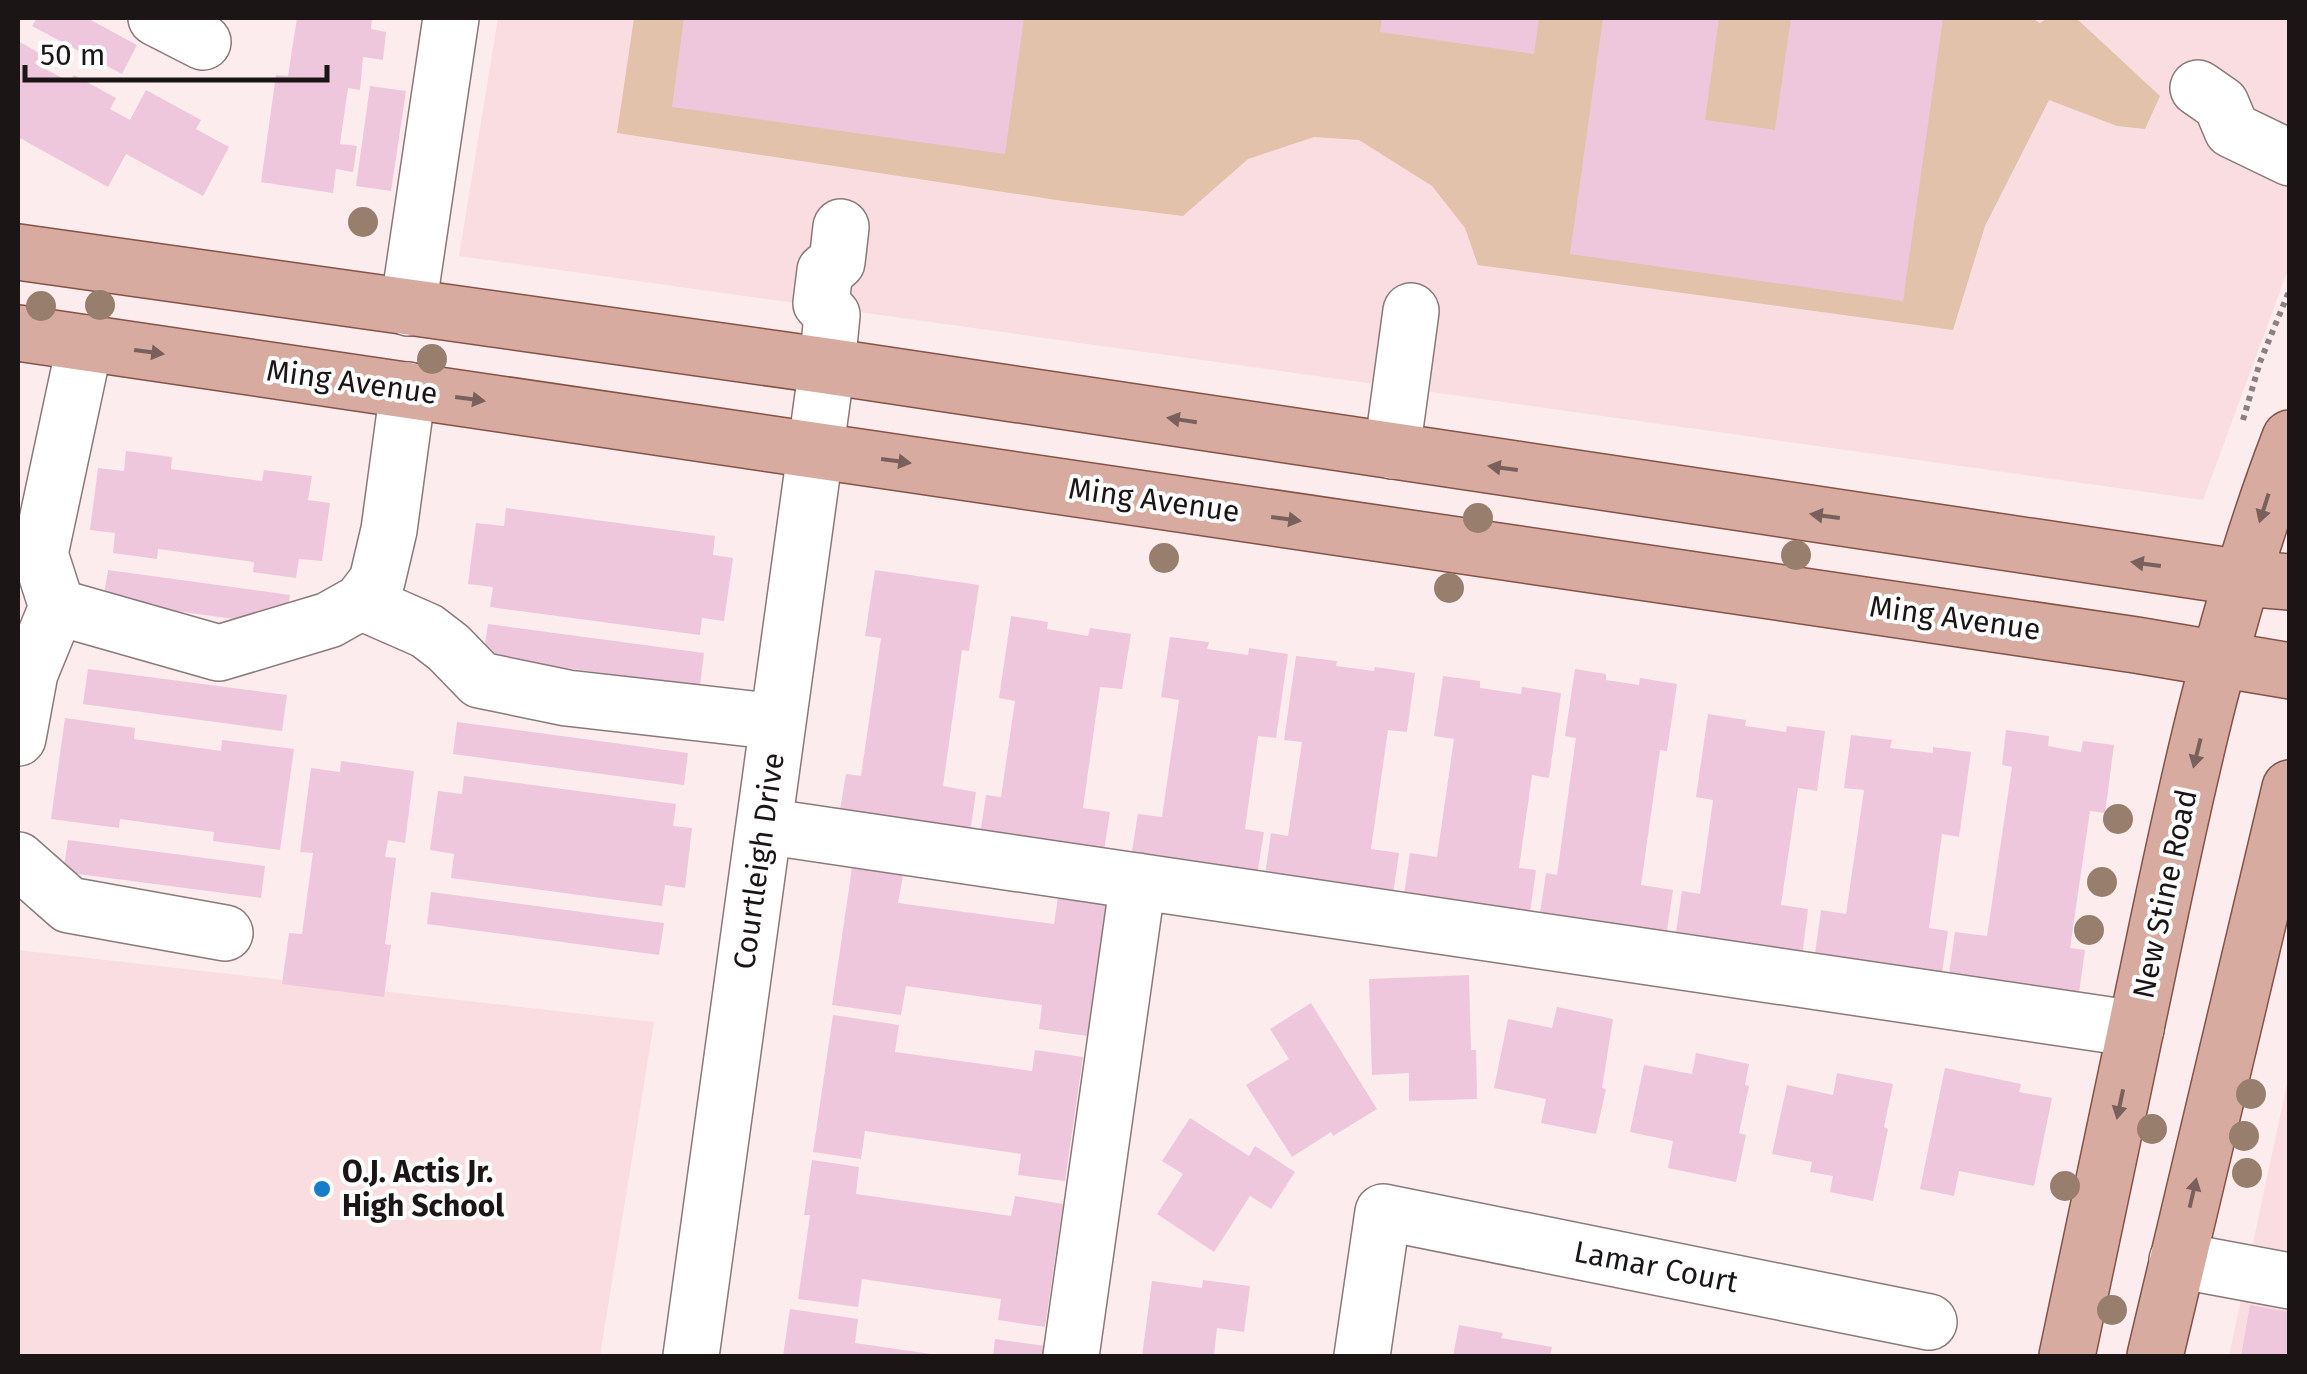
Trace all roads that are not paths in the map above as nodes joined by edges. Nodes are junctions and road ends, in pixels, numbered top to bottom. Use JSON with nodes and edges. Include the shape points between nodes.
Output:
{"nodes":[{"id":1,"x":156,"y":18,"type":"edge"},
{"id":2,"x":451,"y":18,"type":"edge"},
{"id":3,"x":203,"y":42,"type":"dead end"},
{"id":4,"x":2290,"y":119,"type":"edge"},
{"id":5,"x":2290,"y":158,"type":"edge"},
{"id":6,"x":839,"y":244,"type":"dead end"},
{"id":7,"x":18,"y":252,"type":"edge"},
{"id":8,"x":408,"y":308,"type":"junction"},
{"id":9,"x":1411,"y":311,"type":"dead end"},
{"id":10,"x":18,"y":333,"type":"edge"},
{"id":11,"x":829,"y":341,"type":"junction"},
{"id":12,"x":85,"y":343,"type":"junction"},
{"id":13,"x":408,"y":390,"type":"junction"},
{"id":14,"x":2290,"y":438,"type":"edge"},
{"id":15,"x":815,"y":450,"type":"junction"},
{"id":16,"x":1392,"y":451,"type":"junction"},
{"id":17,"x":2266,"y":580,"type":"edge"},
{"id":18,"x":361,"y":602,"type":"junction"},
{"id":19,"x":57,"y":606,"type":"junction"},
{"id":20,"x":2221,"y":658,"type":"junction"},
{"id":21,"x":2290,"y":671,"type":"edge"},
{"id":22,"x":778,"y":722,"type":"junction"},
{"id":23,"x":18,"y":738,"type":"edge"},
{"id":24,"x":2290,"y":788,"type":"edge"},
{"id":25,"x":764,"y":826,"type":"junction"},
{"id":26,"x":18,"y":860,"type":"edge"},
{"id":27,"x":1138,"y":881,"type":"junction"},
{"id":28,"x":225,"y":932,"type":"dead end"},
{"id":29,"x":2136,"y":1029,"type":"junction"},
{"id":30,"x":2177,"y":1260,"type":"junction"},
{"id":31,"x":2290,"y":1281,"type":"edge"},
{"id":32,"x":1929,"y":1322,"type":"dead end"},
{"id":33,"x":691,"y":1356,"type":"edge"},
{"id":34,"x":1070,"y":1356,"type":"edge"},
{"id":35,"x":1362,"y":1356,"type":"edge"},
{"id":36,"x":2067,"y":1356,"type":"edge"},
{"id":37,"x":2154,"y":1356,"type":"edge"}],
"edges":[{"from":1,"to":3,"type":"street"},
{"from":2,"to":8,"type":"street"},
{"from":4,"to":5,"type":"street","via":[[2248,99],[2209,96],[2232,130]]},
{"from":6,"to":11,"type":"street","name":"Courtleigh Drive","via":[[852,276],[848,306]]},
{"from":7,"to":8,"type":"main road"},
{"from":8,"to":11,"type":"main road"},
{"from":9,"to":16,"type":"street"},
{"from":10,"to":12,"type":"main road","name":"Ming Avenue"},
{"from":11,"to":15,"type":"street","name":"Courtleigh Drive"},
{"from":16,"to":11,"type":"main road","one_way":true},
{"from":12,"to":13,"type":"main road","name":"Ming Avenue","one_way":true},
{"from":12,"to":19,"type":"street","via":[[40,554]]},
{"from":13,"to":15,"type":"main road","name":"Ming Avenue","one_way":true},
{"from":13,"to":18,"type":"street","via":[[389,530],[377,580]]},
{"from":14,"to":17,"type":"main road","name":"New Stine Road","one_way":true,"via":[[2266,500]]},
{"from":15,"to":20,"type":"main road","name":"Ming Avenue","one_way":true},
{"from":15,"to":22,"type":"street","name":"Courtleigh Drive"},
{"from":17,"to":16,"type":"main road","one_way":true},
{"from":17,"to":20,"type":"main road","name":"New Stine Road"},
{"from":18,"to":19,"type":"street","via":[[329,620],[219,652]]},
{"from":18,"to":22,"type":"street","via":[[426,631],[480,680],[566,698]]},
{"from":19,"to":23,"type":"street","via":[[30,673]]},
{"from":20,"to":21,"type":"main road","name":"Ming Avenue"},
{"from":20,"to":29,"type":"main road","name":"New Stine Road","one_way":true},
{"from":22,"to":25,"type":"street","name":"Courtleigh Drive"},
{"from":30,"to":24,"type":"main road","one_way":true},
{"from":25,"to":27,"type":"street"},
{"from":25,"to":33,"type":"street","name":"Courtleigh Drive"},
{"from":26,"to":28,"type":"street","via":[[69,905]]},
{"from":27,"to":29,"type":"street"},
{"from":27,"to":34,"type":"street"},
{"from":29,"to":36,"type":"main road","name":"New Stine Road","one_way":true},
{"from":30,"to":31,"type":"street"},
{"from":30,"to":37,"type":"main road"},
{"from":32,"to":35,"type":"street","name":"Lamar Court","via":[[1383,1212]]}]}
